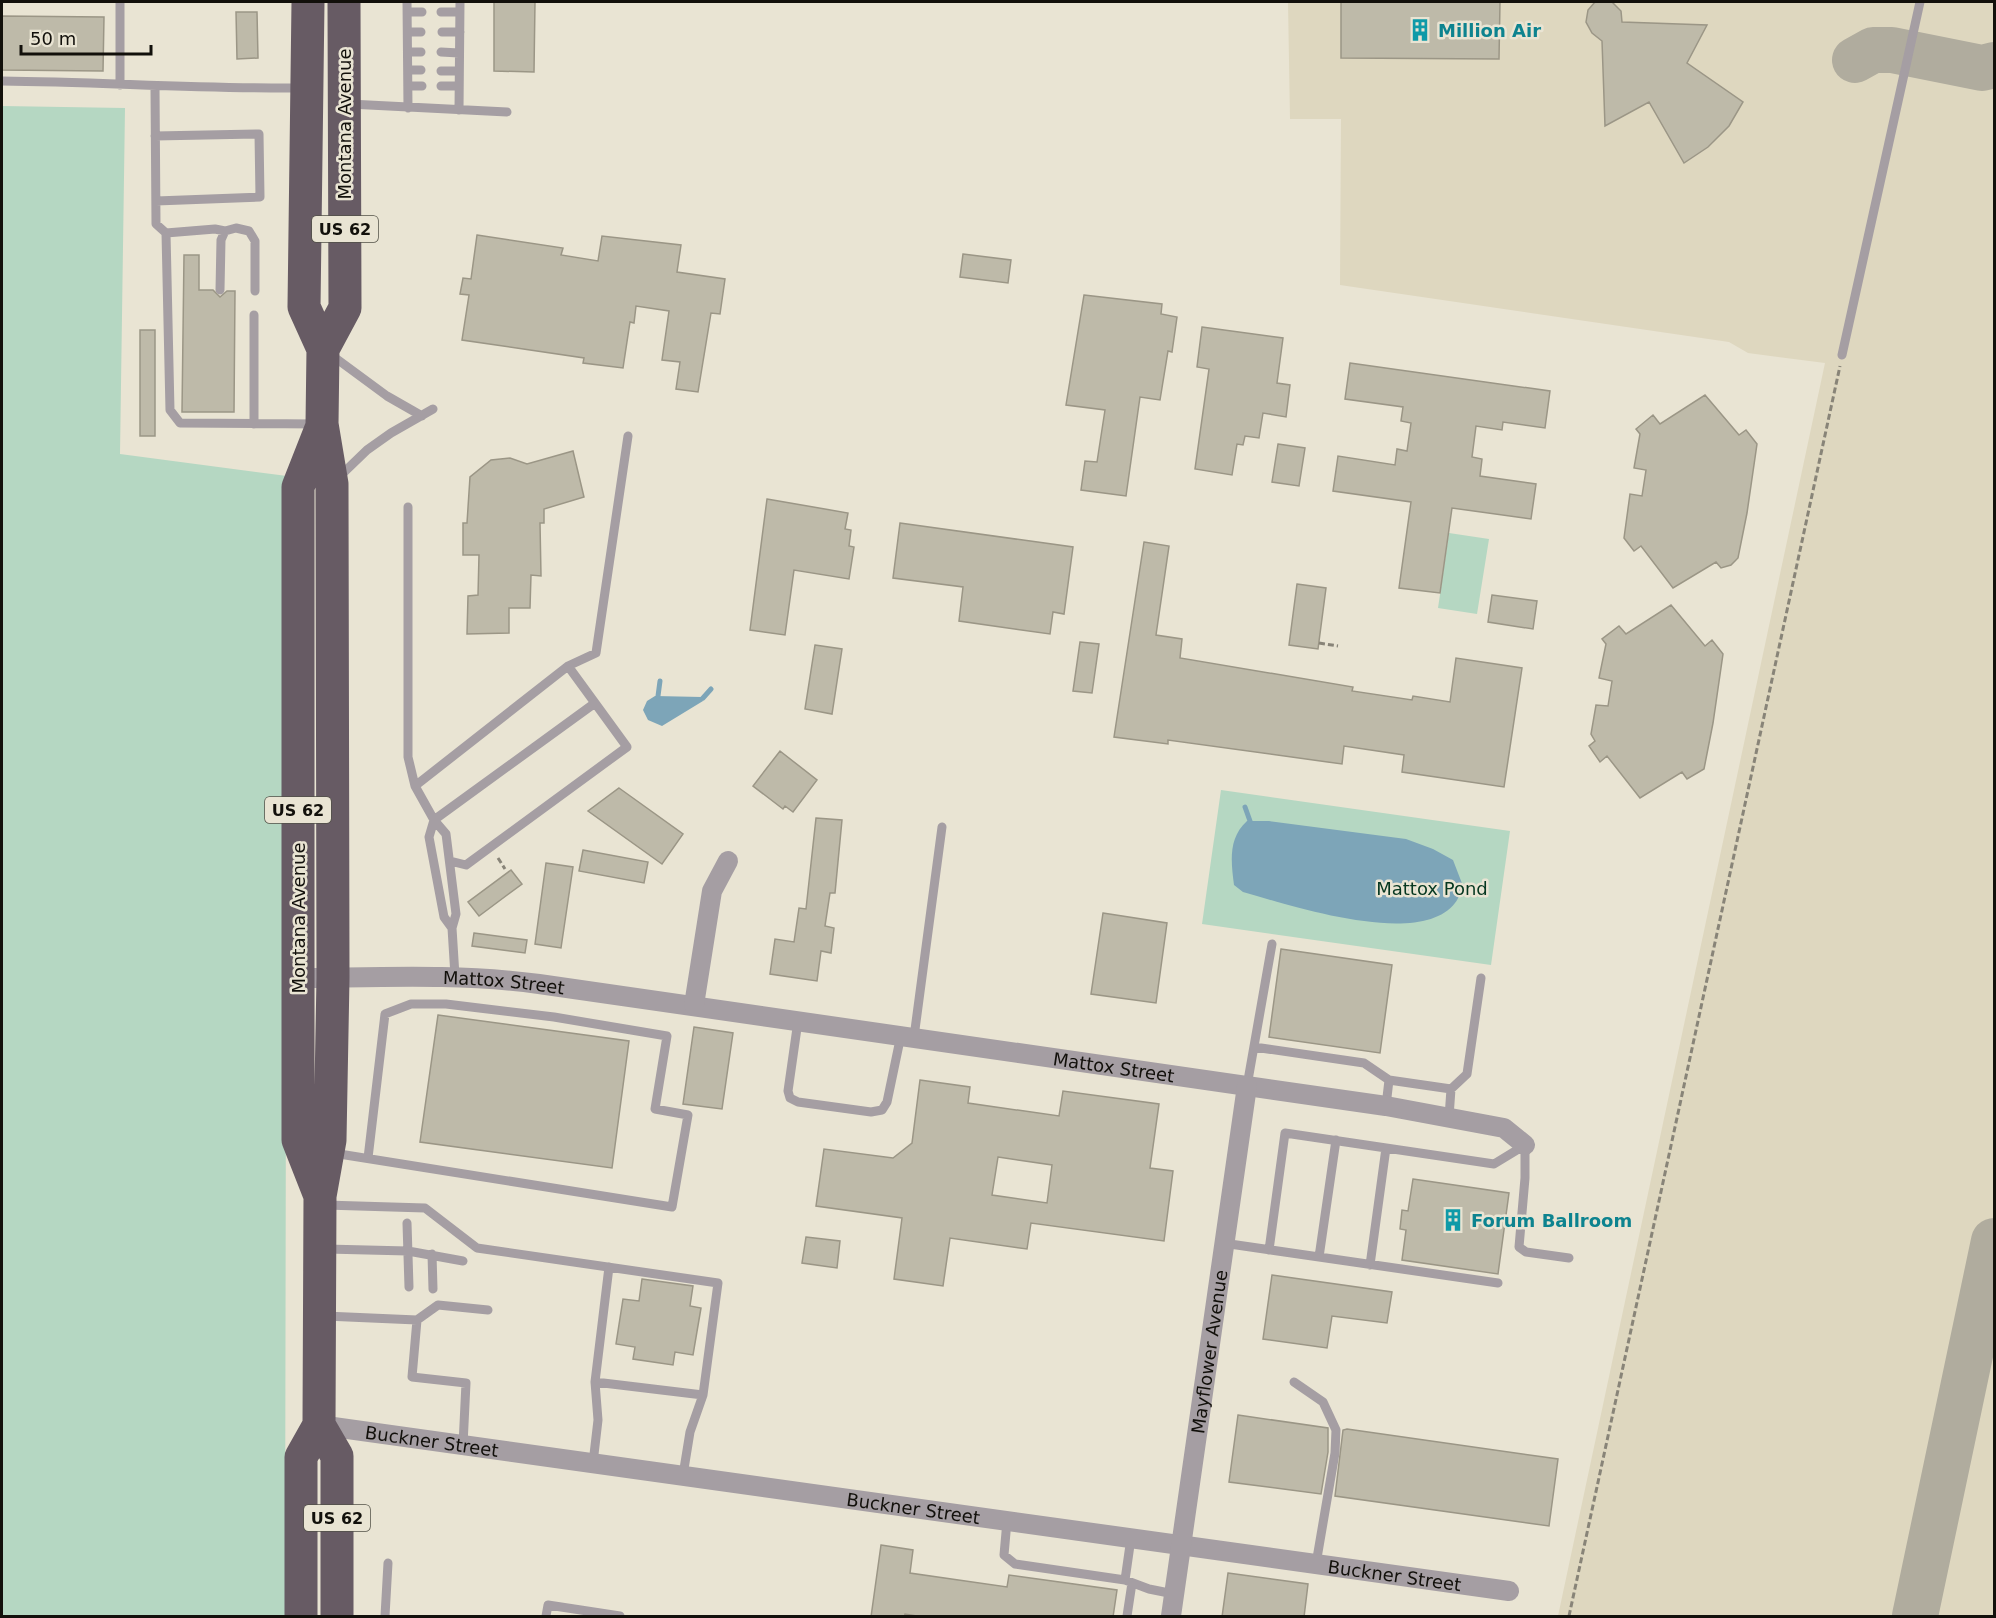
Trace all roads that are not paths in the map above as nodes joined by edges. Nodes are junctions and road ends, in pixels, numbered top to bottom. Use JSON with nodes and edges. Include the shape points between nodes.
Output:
{"nodes":[{"id":1,"x":120,"y":2,"type":"edge"},
{"id":2,"x":308,"y":2,"type":"edge"},
{"id":3,"x":344,"y":2,"type":"edge"},
{"id":4,"x":407,"y":2,"type":"edge"},
{"id":5,"x":460,"y":2,"type":"edge"},
{"id":6,"x":1920,"y":2,"type":"edge"},
{"id":7,"x":407,"y":12,"type":"junction"},
{"id":8,"x":422,"y":12,"type":"dead end"},
{"id":9,"x":441,"y":12,"type":"dead end"},
{"id":10,"x":460,"y":12,"type":"junction"},
{"id":11,"x":408,"y":32,"type":"junction"},
{"id":12,"x":421,"y":32,"type":"dead end"},
{"id":13,"x":442,"y":32,"type":"dead end"},
{"id":14,"x":460,"y":32,"type":"junction"},
{"id":15,"x":408,"y":52,"type":"junction"},
{"id":16,"x":421,"y":52,"type":"dead end"},
{"id":17,"x":441,"y":52,"type":"dead end"},
{"id":18,"x":459,"y":52,"type":"junction"},
{"id":19,"x":408,"y":70,"type":"junction"},
{"id":20,"x":421,"y":70,"type":"dead end"},
{"id":21,"x":441,"y":70,"type":"dead end"},
{"id":22,"x":459,"y":71,"type":"junction"},
{"id":23,"x":2,"y":81,"type":"edge"},
{"id":24,"x":120,"y":85,"type":"junction"},
{"id":25,"x":408,"y":86,"type":"junction"},
{"id":26,"x":422,"y":86,"type":"dead end"},
{"id":27,"x":441,"y":86,"type":"dead end"},
{"id":28,"x":459,"y":86,"type":"junction"},
{"id":29,"x":154,"y":87,"type":"junction"},
{"id":30,"x":308,"y":88,"type":"junction"},
{"id":31,"x":344,"y":104,"type":"junction"},
{"id":32,"x":408,"y":108,"type":"junction"},
{"id":33,"x":459,"y":110,"type":"junction"},
{"id":34,"x":507,"y":112,"type":"dead end"},
{"id":35,"x":155,"y":136,"type":"junction"},
{"id":36,"x":156,"y":201,"type":"junction"},
{"id":37,"x":225,"y":231,"type":"junction"},
{"id":38,"x":166,"y":232,"type":"junction"},
{"id":39,"x":220,"y":290,"type":"dead end"},
{"id":40,"x":255,"y":291,"type":"dead end"},
{"id":41,"x":255,"y":315,"type":"dead end"},
{"id":42,"x":323,"y":349,"type":"junction"},
{"id":43,"x":1842,"y":355,"type":"road end"},
{"id":44,"x":433,"y":409,"type":"dead end"},
{"id":45,"x":218,"y":412,"type":"dead end"},
{"id":46,"x":422,"y":416,"type":"junction"},
{"id":47,"x":218,"y":423,"type":"junction"},
{"id":48,"x":254,"y":424,"type":"junction"},
{"id":49,"x":319,"y":434,"type":"junction"},
{"id":50,"x":628,"y":436,"type":"dead end"},
{"id":51,"x":332,"y":484,"type":"junction"},
{"id":52,"x":408,"y":507,"type":"dead end"},
{"id":53,"x":568,"y":666,"type":"junction"},
{"id":54,"x":595,"y":703,"type":"junction"},
{"id":55,"x":415,"y":786,"type":"junction"},
{"id":56,"x":434,"y":820,"type":"junction"},
{"id":57,"x":942,"y":827,"type":"dead end"},
{"id":58,"x":450,"y":861,"type":"junction"},
{"id":59,"x":728,"y":861,"type":"dead end"},
{"id":60,"x":452,"y":928,"type":"junction"},
{"id":61,"x":1272,"y":944,"type":"dead end"},
{"id":62,"x":455,"y":976,"type":"junction"},
{"id":63,"x":323,"y":978,"type":"junction"},
{"id":64,"x":1481,"y":978,"type":"dead end"},
{"id":65,"x":694,"y":1005,"type":"junction"},
{"id":66,"x":798,"y":1020,"type":"junction"},
{"id":67,"x":908,"y":1036,"type":"junction"},
{"id":68,"x":1254,"y":1047,"type":"junction"},
{"id":69,"x":1389,"y":1080,"type":"junction"},
{"id":70,"x":1247,"y":1086,"type":"junction"},
{"id":71,"x":1451,"y":1089,"type":"junction"},
{"id":72,"x":1386,"y":1106,"type":"junction"},
{"id":73,"x":1449,"y":1117,"type":"junction"},
{"id":74,"x":1335,"y":1140,"type":"junction"},
{"id":75,"x":1525,"y":1145,"type":"junction"},
{"id":76,"x":1386,"y":1148,"type":"junction"},
{"id":77,"x":328,"y":1152,"type":"junction"},
{"id":78,"x":368,"y":1158,"type":"junction"},
{"id":79,"x":318,"y":1194,"type":"junction"},
{"id":80,"x":407,"y":1223,"type":"dead end"},
{"id":81,"x":1223,"y":1244,"type":"junction"},
{"id":82,"x":321,"y":1249,"type":"junction"},
{"id":83,"x":1269,"y":1250,"type":"junction"},
{"id":84,"x":408,"y":1251,"type":"junction"},
{"id":85,"x":432,"y":1254,"type":"junction"},
{"id":86,"x":1319,"y":1257,"type":"junction"},
{"id":87,"x":1569,"y":1258,"type":"dead end"},
{"id":88,"x":463,"y":1261,"type":"dead end"},
{"id":89,"x":1370,"y":1265,"type":"junction"},
{"id":90,"x":609,"y":1267,"type":"junction"},
{"id":91,"x":1498,"y":1283,"type":"dead end"},
{"id":92,"x":409,"y":1287,"type":"dead end"},
{"id":93,"x":433,"y":1289,"type":"dead end"},
{"id":94,"x":488,"y":1310,"type":"dead end"},
{"id":95,"x":319,"y":1316,"type":"junction"},
{"id":96,"x":417,"y":1320,"type":"junction"},
{"id":97,"x":595,"y":1382,"type":"junction"},
{"id":98,"x":1294,"y":1382,"type":"dead end"},
{"id":99,"x":703,"y":1395,"type":"junction"},
{"id":100,"x":319,"y":1425,"type":"junction"},
{"id":101,"x":463,"y":1445,"type":"junction"},
{"id":102,"x":593,"y":1463,"type":"junction"},
{"id":103,"x":683,"y":1475,"type":"junction"},
{"id":104,"x":1007,"y":1521,"type":"junction"},
{"id":105,"x":1131,"y":1538,"type":"junction"},
{"id":106,"x":1181,"y":1545,"type":"junction"},
{"id":107,"x":388,"y":1563,"type":"dead end"},
{"id":108,"x":1316,"y":1564,"type":"junction"},
{"id":109,"x":1128,"y":1582,"type":"junction"},
{"id":110,"x":1509,"y":1591,"type":"dead end"},
{"id":111,"x":1174,"y":1594,"type":"junction"},
{"id":112,"x":302,"y":1617,"type":"edge"},
{"id":113,"x":337,"y":1617,"type":"edge"},
{"id":114,"x":385,"y":1617,"type":"edge"},
{"id":115,"x":546,"y":1617,"type":"edge"},
{"id":116,"x":620,"y":1617,"type":"edge"},
{"id":117,"x":1127,"y":1617,"type":"edge"},
{"id":118,"x":1171,"y":1617,"type":"edge"}],
"edges":[{"from":1,"to":24,"type":"lane"},
{"from":2,"to":30,"type":"highway","name":"Montana Avenue","number":"US 62"},
{"from":3,"to":31,"type":"highway","name":"Montana Avenue","number":"US 62"},
{"from":4,"to":7,"type":"lane"},
{"from":5,"to":10,"type":"lane"},
{"from":6,"to":43,"type":"lane"},
{"from":7,"to":8,"type":"lane"},
{"from":7,"to":11,"type":"lane"},
{"from":9,"to":10,"type":"lane"},
{"from":10,"to":14,"type":"lane"},
{"from":11,"to":12,"type":"lane"},
{"from":11,"to":15,"type":"lane"},
{"from":13,"to":14,"type":"lane"},
{"from":14,"to":18,"type":"lane"},
{"from":15,"to":16,"type":"lane"},
{"from":15,"to":19,"type":"lane"},
{"from":17,"to":18,"type":"lane"},
{"from":18,"to":22,"type":"lane"},
{"from":19,"to":20,"type":"lane"},
{"from":19,"to":25,"type":"lane"},
{"from":21,"to":22,"type":"lane"},
{"from":22,"to":28,"type":"lane"},
{"from":23,"to":24,"type":"lane"},
{"from":24,"to":29,"type":"lane"},
{"from":25,"to":26,"type":"lane"},
{"from":25,"to":32,"type":"lane"},
{"from":27,"to":28,"type":"lane"},
{"from":28,"to":33,"type":"lane"},
{"from":29,"to":30,"type":"lane"},
{"from":29,"to":35,"type":"lane"},
{"from":30,"to":42,"type":"highway","name":"Montana Avenue","number":"US 62","via":[[304,308]]},
{"from":31,"to":32,"type":"lane"},
{"from":31,"to":42,"type":"highway","name":"Montana Avenue","number":"US 62","via":[[345,308]]},
{"from":32,"to":33,"type":"lane"},
{"from":33,"to":34,"type":"lane"},
{"from":35,"to":36,"type":"lane"},
{"from":35,"to":36,"type":"lane","via":[[259,134],[260,197]]},
{"from":36,"to":38,"type":"lane","via":[[156,224]]},
{"from":37,"to":38,"type":"lane"},
{"from":37,"to":39,"type":"lane","via":[[221,240]]},
{"from":37,"to":40,"type":"lane","via":[[249,231],[255,241]]},
{"from":38,"to":47,"type":"lane","via":[[170,410],[180,423]]},
{"from":41,"to":48,"type":"lane"},
{"from":42,"to":46,"type":"lane","via":[[387,396]]},
{"from":42,"to":49,"type":"highway","name":"Montana Avenue","number":"US 62"},
{"from":44,"to":46,"type":"lane"},
{"from":45,"to":47,"type":"lane"},
{"from":46,"to":51,"type":"lane","via":[[367,450]]},
{"from":47,"to":48,"type":"lane"},
{"from":48,"to":49,"type":"lane"},
{"from":49,"to":51,"type":"highway","name":"Montana Avenue","number":"US 62"},
{"from":49,"to":63,"type":"highway"},
{"from":49,"to":79,"type":"highway","name":"Montana Avenue","number":"US 62","via":[[298,487],[298,1140]]},
{"from":50,"to":53,"type":"lane","via":[[596,653]]},
{"from":51,"to":63,"type":"highway","name":"Montana Avenue","number":"US 62"},
{"from":52,"to":55,"type":"lane","via":[[408,757]]},
{"from":53,"to":54,"type":"lane"},
{"from":53,"to":55,"type":"lane"},
{"from":54,"to":56,"type":"lane"},
{"from":54,"to":58,"type":"lane","via":[[627,747],[466,865]]},
{"from":55,"to":56,"type":"lane"},
{"from":56,"to":58,"type":"lane","via":[[446,834]]},
{"from":56,"to":60,"type":"lane","via":[[429,837],[444,917]]},
{"from":57,"to":67,"type":"lane"},
{"from":58,"to":60,"type":"lane","via":[[456,914]]},
{"from":59,"to":65,"type":"street","via":[[712,891]]},
{"from":60,"to":62,"type":"lane"},
{"from":61,"to":68,"type":"lane"},
{"from":62,"to":63,"type":"street","name":"Mattox Street"},
{"from":62,"to":65,"type":"street","name":"Mattox Street","via":[[507,979]]},
{"from":63,"to":77,"type":"highway","name":"Montana Avenue","number":"US 62"},
{"from":63,"to":79,"type":"highway"},
{"from":64,"to":71,"type":"lane","via":[[1467,1074]]},
{"from":65,"to":66,"type":"street","name":"Mattox Street"},
{"from":66,"to":67,"type":"street","name":"Mattox Street"},
{"from":66,"to":67,"type":"lane","via":[[788,1091],[790,1098],[798,1102],[871,1112],[882,1110]]},
{"from":67,"to":70,"type":"street","name":"Mattox Street"},
{"from":68,"to":69,"type":"lane","via":[[1364,1063]]},
{"from":68,"to":70,"type":"lane"},
{"from":69,"to":71,"type":"lane"},
{"from":69,"to":72,"type":"lane"},
{"from":70,"to":72,"type":"street","name":"Mattox Street"},
{"from":70,"to":81,"type":"street","name":"Mayflower Avenue"},
{"from":71,"to":73,"type":"lane"},
{"from":72,"to":73,"type":"street","name":"Mattox Street"},
{"from":73,"to":75,"type":"street","name":"Mattox Street","via":[[1504,1128]]},
{"from":74,"to":76,"type":"lane"},
{"from":74,"to":83,"type":"lane","via":[[1285,1133]]},
{"from":74,"to":86,"type":"lane"},
{"from":75,"to":76,"type":"lane","via":[[1494,1164]]},
{"from":75,"to":87,"type":"lane","via":[[1519,1247],[1526,1252]]},
{"from":76,"to":89,"type":"lane"},
{"from":77,"to":78,"type":"lane"},
{"from":77,"to":79,"type":"highway","name":"Montana Avenue","number":"US 62"},
{"from":78,"to":78,"type":"lane","via":[[672,1208],[688,1115],[655,1109],[667,1036],[446,1004],[411,1004],[385,1014]]},
{"from":79,"to":82,"type":"highway","name":"Montana Avenue","number":"US 62"},
{"from":79,"to":90,"type":"lane","via":[[425,1208],[477,1248]]},
{"from":80,"to":84,"type":"lane"},
{"from":81,"to":83,"type":"lane"},
{"from":81,"to":106,"type":"street","name":"Mayflower Avenue"},
{"from":82,"to":84,"type":"lane"},
{"from":82,"to":95,"type":"highway","name":"Montana Avenue","number":"US 62"},
{"from":83,"to":86,"type":"lane"},
{"from":84,"to":85,"type":"lane"},
{"from":84,"to":92,"type":"lane"},
{"from":85,"to":88,"type":"lane"},
{"from":85,"to":93,"type":"lane"},
{"from":86,"to":89,"type":"lane"},
{"from":89,"to":91,"type":"lane"},
{"from":90,"to":97,"type":"lane"},
{"from":90,"to":99,"type":"lane","via":[[718,1283]]},
{"from":94,"to":96,"type":"lane","via":[[438,1305]]},
{"from":95,"to":96,"type":"lane"},
{"from":95,"to":100,"type":"highway","name":"Montana Avenue","number":"US 62"},
{"from":96,"to":101,"type":"lane","via":[[412,1377],[466,1383]]},
{"from":97,"to":99,"type":"lane"},
{"from":97,"to":102,"type":"lane","via":[[598,1420]]},
{"from":98,"to":108,"type":"lane","via":[[1323,1402],[1336,1431]]},
{"from":99,"to":103,"type":"lane","via":[[690,1432]]},
{"from":100,"to":101,"type":"street","name":"Buckner Street"},
{"from":100,"to":112,"type":"highway","name":"Montana Avenue","number":"US 62","via":[[301,1457]]},
{"from":100,"to":113,"type":"highway","number":"US 62","via":[[337,1456]]},
{"from":101,"to":102,"type":"street","name":"Buckner Street"},
{"from":102,"to":103,"type":"street","name":"Buckner Street"},
{"from":103,"to":104,"type":"street","name":"Buckner Street"},
{"from":104,"to":105,"type":"street","name":"Buckner Street"},
{"from":104,"to":109,"type":"lane","via":[[1004,1555],[1015,1564]]},
{"from":105,"to":106,"type":"street","name":"Buckner Street"},
{"from":105,"to":109,"type":"lane"},
{"from":106,"to":108,"type":"street","name":"Buckner Street"},
{"from":106,"to":111,"type":"street","name":"Mayflower Avenue"},
{"from":107,"to":114,"type":"lane"},
{"from":108,"to":110,"type":"street","name":"Buckner Street"},
{"from":109,"to":111,"type":"lane"},
{"from":109,"to":117,"type":"lane"},
{"from":111,"to":118,"type":"street","name":"Mayflower Avenue"},
{"from":115,"to":116,"type":"lane","via":[[548,1605]]}]}
